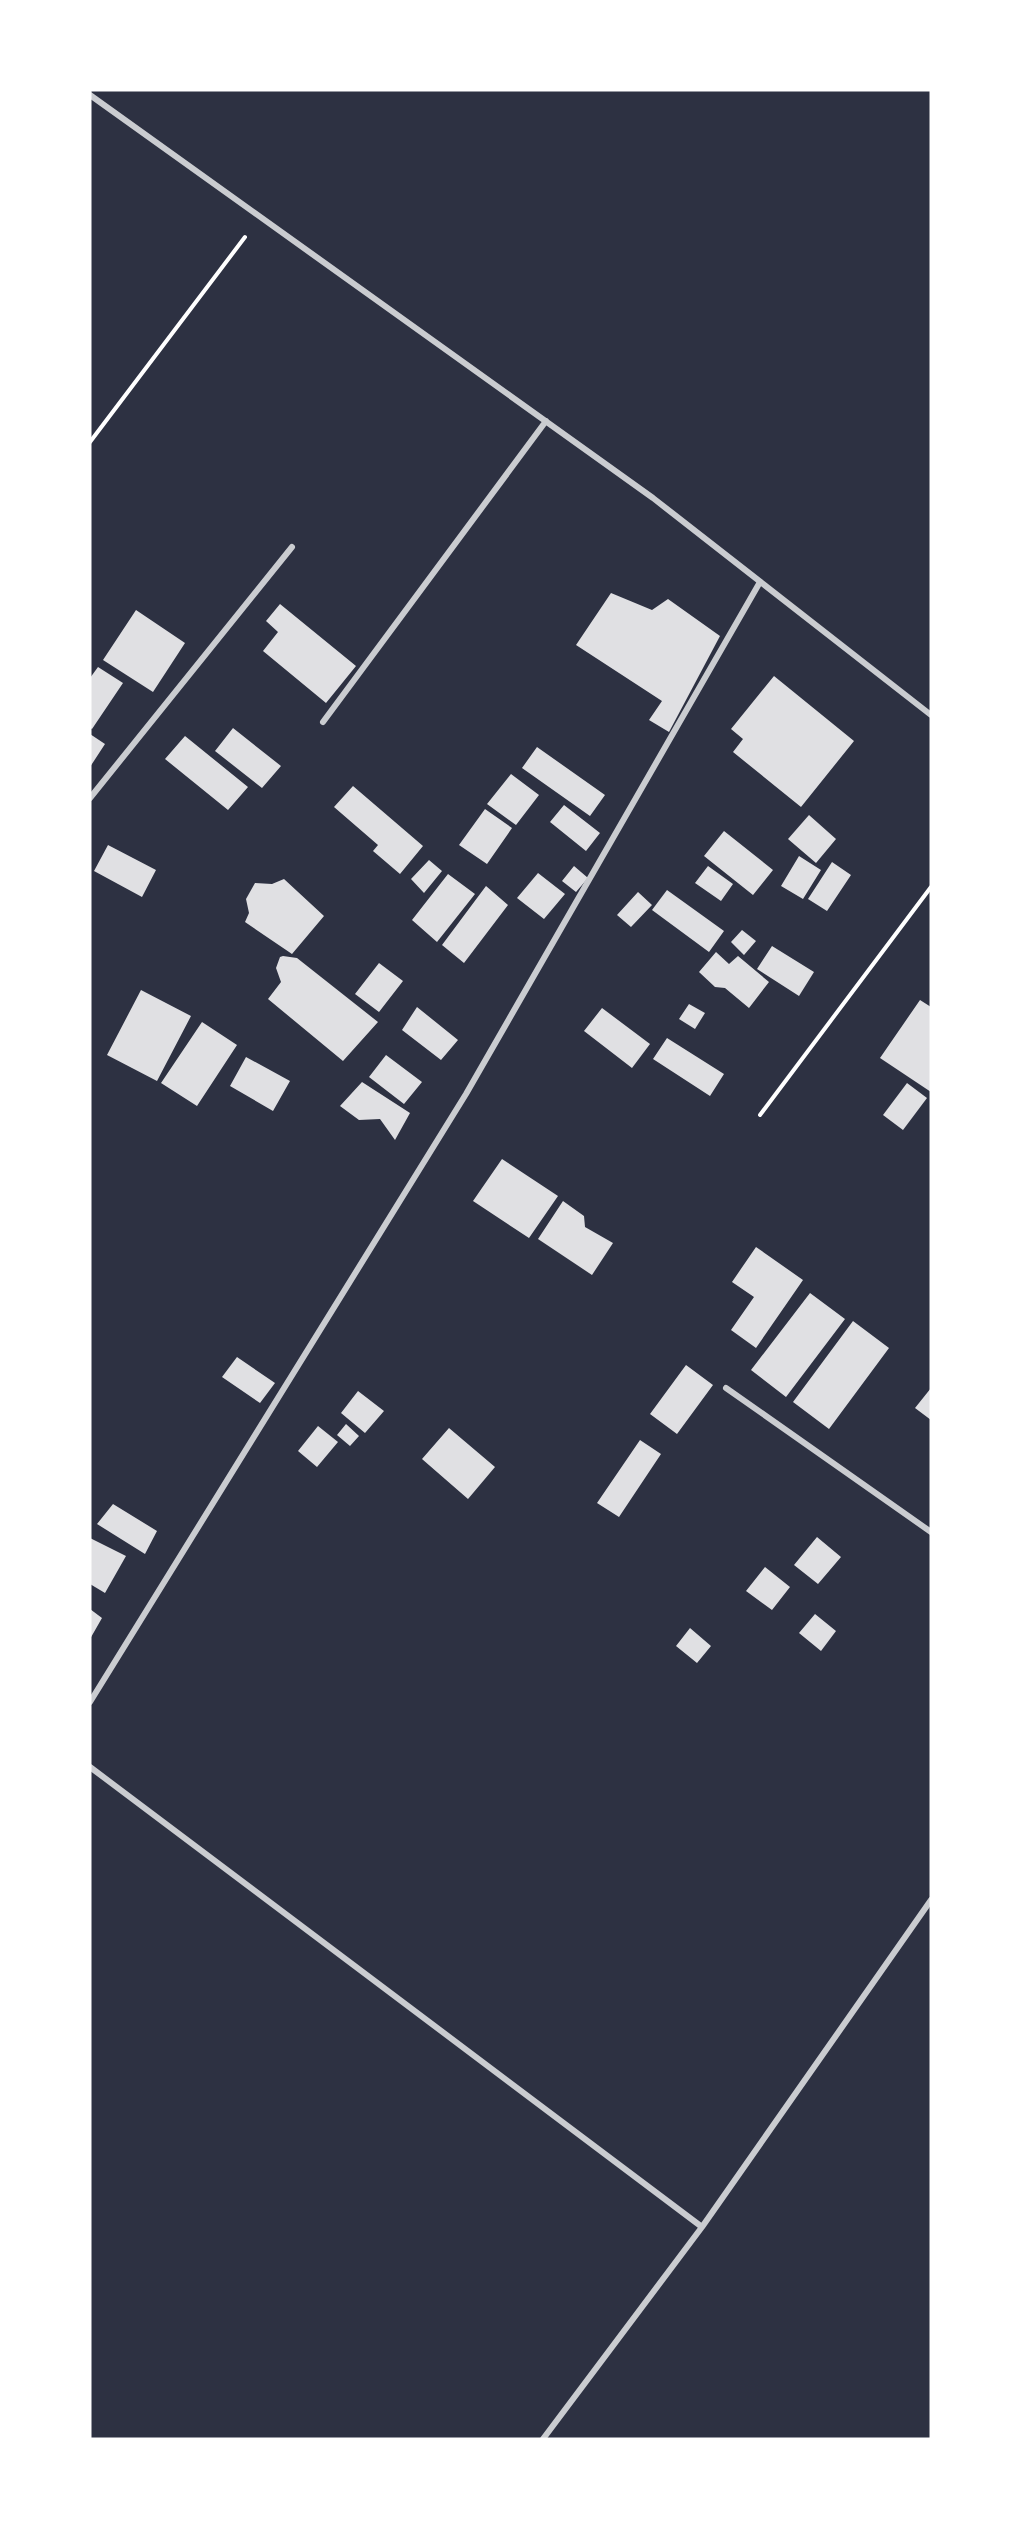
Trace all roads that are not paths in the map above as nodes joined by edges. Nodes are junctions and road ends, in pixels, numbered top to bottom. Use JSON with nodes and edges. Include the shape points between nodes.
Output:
{"nodes":[{"id":1,"x":90,"y":95,"type":"edge"},
{"id":2,"x":546,"y":421,"type":"junction"},
{"id":3,"x":292,"y":547,"type":"dead end"},
{"id":4,"x":760,"y":582,"type":"junction"},
{"id":5,"x":931,"y":715,"type":"edge"},
{"id":6,"x":323,"y":722,"type":"dead end"},
{"id":7,"x":90,"y":798,"type":"edge"},
{"id":8,"x":726,"y":1388,"type":"dead end"},
{"id":9,"x":931,"y":1532,"type":"edge"},
{"id":10,"x":90,"y":1702,"type":"edge"},
{"id":11,"x":90,"y":1767,"type":"edge"},
{"id":12,"x":931,"y":1900,"type":"edge"},
{"id":13,"x":702,"y":2228,"type":"junction"},
{"id":14,"x":543,"y":2439,"type":"edge"}],
"edges":[{"from":1,"to":2,"type":"street"},
{"from":2,"to":4,"type":"street"},
{"from":2,"to":6,"type":"street"},
{"from":3,"to":7,"type":"street"},
{"from":4,"to":5,"type":"street"},
{"from":4,"to":10,"type":"street","via":[[466,1094]]},
{"from":8,"to":9,"type":"street"},
{"from":11,"to":13,"type":"street"},
{"from":12,"to":13,"type":"street"},
{"from":13,"to":14,"type":"street"}]}
